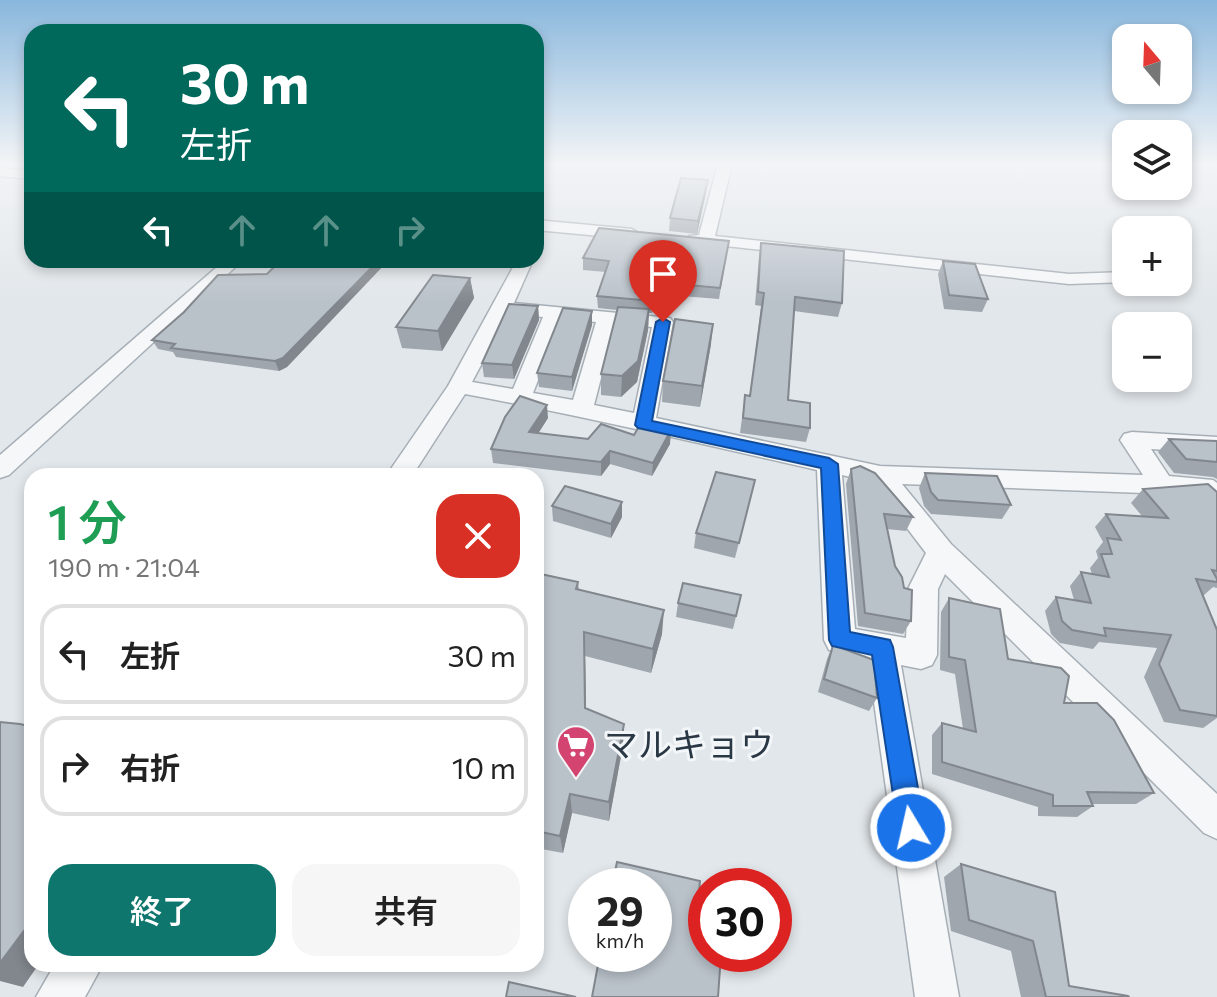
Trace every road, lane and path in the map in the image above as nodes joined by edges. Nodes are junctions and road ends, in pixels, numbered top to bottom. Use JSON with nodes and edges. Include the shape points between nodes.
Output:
{"nodes":[{"id":1,"x":713,"y":211,"type":"edge"},
{"id":2,"x":544,"y":229,"type":"edge"},
{"id":3,"x":646,"y":235,"type":"edge"},
{"id":4,"x":676,"y":238,"type":"edge"},
{"id":5,"x":706,"y":240,"type":"junction"},
{"id":6,"x":226,"y":268,"type":"edge"},
{"id":7,"x":521,"y":268,"type":"edge"},
{"id":8,"x":1112,"y":277,"type":"edge"},
{"id":9,"x":502,"y":308,"type":"junction"},
{"id":10,"x":555,"y":312,"type":"junction"},
{"id":11,"x":607,"y":317,"type":"junction"},
{"id":12,"x":459,"y":386,"type":"junction"},
{"id":13,"x":520,"y":399,"type":"junction"},
{"id":14,"x":582,"y":409,"type":"junction"},
{"id":15,"x":643,"y":425,"type":"junction"},
{"id":16,"x":1217,"y":445,"type":"edge"},
{"id":17,"x":829,"y":464,"type":"junction"},
{"id":18,"x":404,"y":468,"type":"edge"},
{"id":19,"x":0,"y":469,"type":"edge"},
{"id":20,"x":880,"y":475,"type":"junction"},
{"id":21,"x":1163,"y":486,"type":"junction"},
{"id":22,"x":1213,"y":491,"type":"edge"},
{"id":23,"x":941,"y":552,"type":"junction"},
{"id":24,"x":882,"y":647,"type":"junction"},
{"id":25,"x":1217,"y":820,"type":"edge"},
{"id":26,"x":75,"y":972,"type":"edge"},
{"id":27,"x":58,"y":997,"type":"edge"},
{"id":28,"x":937,"y":997,"type":"edge"}],
"edges":[{"from":1,"to":5,"type":"street"},
{"from":2,"to":3,"type":"street"},
{"from":4,"to":5,"type":"street"},
{"from":5,"to":8,"type":"street","via":[[1069,279]]},
{"from":6,"to":19,"type":"street"},
{"from":7,"to":9,"type":"street"},
{"from":9,"to":10,"type":"street"},
{"from":9,"to":12,"type":"street"},
{"from":10,"to":11,"type":"street"},
{"from":10,"to":13,"type":"street"},
{"from":11,"to":14,"type":"street"},
{"from":11,"to":15,"type":"street","via":[[663,322]]},
{"from":12,"to":13,"type":"street"},
{"from":12,"to":18,"type":"street"},
{"from":13,"to":14,"type":"street"},
{"from":14,"to":15,"type":"street"},
{"from":15,"to":17,"type":"street"},
{"from":16,"to":21,"type":"street","via":[[1132,440]]},
{"from":17,"to":20,"type":"street"},
{"from":17,"to":24,"type":"street","via":[[840,640]]},
{"from":20,"to":21,"type":"street"},
{"from":20,"to":23,"type":"street"},
{"from":21,"to":22,"type":"street"},
{"from":23,"to":24,"type":"street","via":[[923,589],[921,655]]},
{"from":23,"to":25,"type":"street"},
{"from":24,"to":28,"type":"street"},
{"from":26,"to":27,"type":"street"}]}
